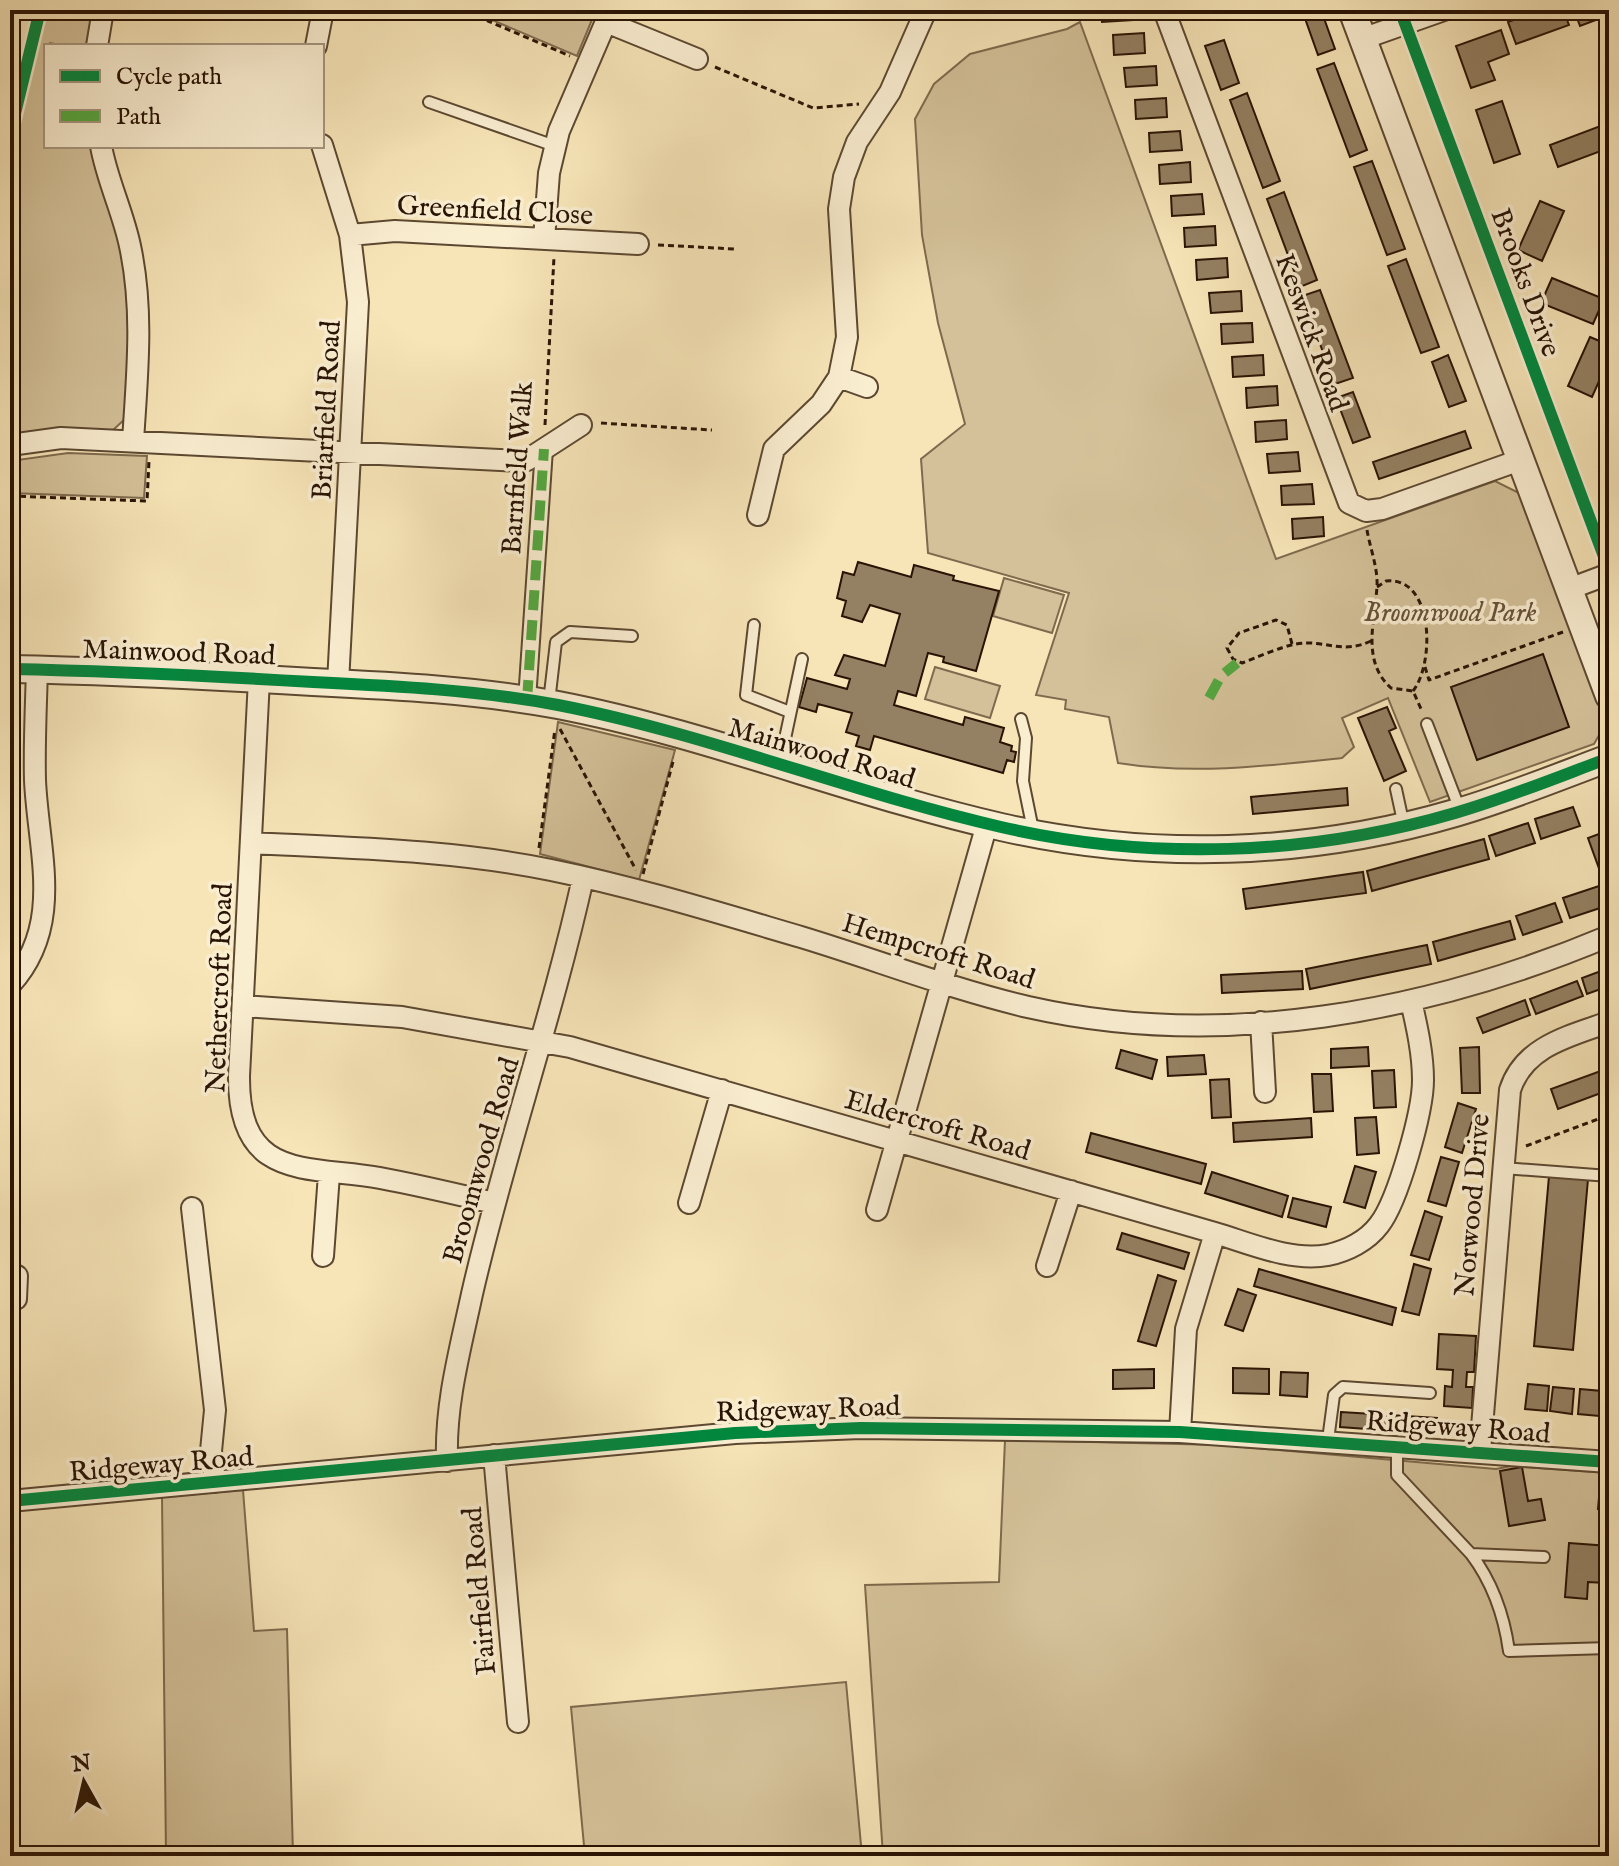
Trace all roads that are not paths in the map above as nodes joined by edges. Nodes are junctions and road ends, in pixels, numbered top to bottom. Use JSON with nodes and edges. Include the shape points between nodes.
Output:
{"nodes":[{"id":1,"x":18,"y":10,"type":"edge"},
{"id":2,"x":103,"y":10,"type":"edge"},
{"id":3,"x":323,"y":10,"type":"edge"},
{"id":4,"x":926,"y":10,"type":"edge"},
{"id":5,"x":1164,"y":10,"type":"edge"},
{"id":6,"x":1352,"y":10,"type":"edge"},
{"id":7,"x":1444,"y":10,"type":"edge"},
{"id":8,"x":608,"y":16,"type":"edge"},
{"id":9,"x":1362,"y":39,"type":"junction"},
{"id":10,"x":97,"y":44,"type":"edge"},
{"id":11,"x":316,"y":44,"type":"edge"},
{"id":12,"x":10,"y":50,"type":"edge"},
{"id":13,"x":697,"y":59,"type":"road end"},
{"id":14,"x":429,"y":102,"type":"dead end"},
{"id":15,"x":555,"y":146,"type":"junction"},
{"id":16,"x":102,"y":148,"type":"edge"},
{"id":17,"x":323,"y":148,"type":"edge"},
{"id":18,"x":350,"y":235,"type":"junction"},
{"id":19,"x":549,"y":239,"type":"junction"},
{"id":20,"x":640,"y":245,"type":"road end"},
{"id":21,"x":839,"y":377,"type":"junction"},
{"id":22,"x":867,"y":387,"type":"dead end"},
{"id":23,"x":581,"y":425,"type":"road end"},
{"id":24,"x":142,"y":442,"type":"junction"},
{"id":25,"x":10,"y":445,"type":"edge"},
{"id":26,"x":544,"y":449,"type":"junction"},
{"id":27,"x":350,"y":453,"type":"junction"},
{"id":28,"x":1520,"y":460,"type":"junction"},
{"id":29,"x":758,"y":515,"type":"dead end"},
{"id":30,"x":1609,"y":574,"type":"edge"},
{"id":31,"x":1569,"y":589,"type":"junction"},
{"id":32,"x":754,"y":625,"type":"dead end"},
{"id":33,"x":632,"y":636,"type":"dead end"},
{"id":34,"x":802,"y":659,"type":"dead end"},
{"id":35,"x":10,"y":669,"type":"edge"},
{"id":36,"x":37,"y":669,"type":"junction"},
{"id":37,"x":259,"y":679,"type":"junction"},
{"id":38,"x":338,"y":683,"type":"junction"},
{"id":39,"x":1609,"y":696,"type":"edge"},
{"id":40,"x":538,"y":702,"type":"junction"},
{"id":41,"x":790,"y":712,"type":"junction"},
{"id":42,"x":1021,"y":719,"type":"dead end"},
{"id":43,"x":1427,"y":724,"type":"road end"},
{"id":44,"x":1609,"y":758,"type":"edge"},
{"id":45,"x":780,"y":765,"type":"junction"},
{"id":46,"x":1396,"y":789,"type":"dead end"},
{"id":47,"x":1460,"y":812,"type":"junction"},
{"id":48,"x":987,"y":824,"type":"junction"},
{"id":49,"x":1404,"y":826,"type":"junction"},
{"id":50,"x":1034,"y":834,"type":"junction"},
{"id":51,"x":251,"y":843,"type":"junction"},
{"id":52,"x":583,"y":878,"type":"junction"},
{"id":53,"x":1609,"y":936,"type":"edge"},
{"id":54,"x":940,"y":982,"type":"junction"},
{"id":55,"x":10,"y":985,"type":"edge"},
{"id":56,"x":1411,"y":1001,"type":"junction"},
{"id":57,"x":243,"y":1006,"type":"junction"},
{"id":58,"x":1261,"y":1022,"type":"junction"},
{"id":59,"x":1609,"y":1022,"type":"edge"},
{"id":60,"x":543,"y":1042,"type":"junction"},
{"id":61,"x":722,"y":1090,"type":"junction"},
{"id":62,"x":1265,"y":1094,"type":"dead end"},
{"id":63,"x":895,"y":1141,"type":"junction"},
{"id":64,"x":1503,"y":1161,"type":"junction"},
{"id":65,"x":329,"y":1174,"type":"junction"},
{"id":66,"x":1609,"y":1176,"type":"edge"},
{"id":67,"x":1071,"y":1191,"type":"junction"},
{"id":68,"x":494,"y":1203,"type":"junction"},
{"id":69,"x":688,"y":1206,"type":"dead end"},
{"id":70,"x":192,"y":1208,"type":"dead end"},
{"id":71,"x":876,"y":1213,"type":"dead end"},
{"id":72,"x":1215,"y":1233,"type":"junction"},
{"id":73,"x":323,"y":1258,"type":"dead end"},
{"id":74,"x":1045,"y":1269,"type":"dead end"},
{"id":75,"x":1430,"y":1393,"type":"dead end"},
{"id":76,"x":1180,"y":1432,"type":"junction"},
{"id":77,"x":1328,"y":1440,"type":"junction"},
{"id":78,"x":1397,"y":1445,"type":"junction"},
{"id":79,"x":1480,"y":1451,"type":"junction"},
{"id":80,"x":494,"y":1455,"type":"junction"},
{"id":81,"x":447,"y":1461,"type":"junction"},
{"id":82,"x":1609,"y":1462,"type":"edge"},
{"id":83,"x":215,"y":1482,"type":"junction"},
{"id":84,"x":10,"y":1501,"type":"edge"},
{"id":85,"x":1471,"y":1554,"type":"junction"},
{"id":86,"x":1544,"y":1557,"type":"dead end"},
{"id":87,"x":1609,"y":1648,"type":"edge"},
{"id":88,"x":518,"y":1722,"type":"dead end"}],
"edges":[{"from":1,"to":12,"type":"highway"},
{"from":2,"to":10,"type":"street"},
{"from":3,"to":11,"type":"street"},
{"from":4,"to":21,"type":"street","via":[[884,102],[857,142],[842,186],[847,337]]},
{"from":5,"to":28,"type":"street","name":"Keswick Road","via":[[1345,495],[1355,507],[1382,509]]},
{"from":6,"to":9,"type":"street"},
{"from":7,"to":9,"type":"street"},
{"from":8,"to":13,"type":"street"},
{"from":8,"to":15,"type":"street"},
{"from":9,"to":28,"type":"street"},
{"from":14,"to":15,"type":"lane"},
{"from":15,"to":19,"type":"street"},
{"from":16,"to":24,"type":"street","via":[[137,287]]},
{"from":17,"to":18,"type":"street","name":"Briarfield Road"},
{"from":18,"to":19,"type":"street","name":"Greenfield Close","via":[[395,231]]},
{"from":18,"to":27,"type":"street","name":"Briarfield Road","via":[[358,302]]},
{"from":19,"to":20,"type":"street","name":"Greenfield Close"},
{"from":21,"to":22,"type":"street"},
{"from":21,"to":29,"type":"street","via":[[821,404],[774,449],[757,482]]},
{"from":23,"to":26,"type":"street"},
{"from":24,"to":25,"type":"street","via":[[46,438]]},
{"from":24,"to":27,"type":"street"},
{"from":26,"to":27,"type":"street","via":[[519,461]]},
{"from":26,"to":40,"type":"street","name":"Barnfield Walk"},
{"from":27,"to":38,"type":"street","name":"Briarfield Road"},
{"from":28,"to":31,"type":"street"},
{"from":30,"to":31,"type":"street"},
{"from":31,"to":39,"type":"street"},
{"from":32,"to":41,"type":"lane","via":[[746,695]]},
{"from":33,"to":40,"type":"lane","via":[[561,636]]},
{"from":34,"to":41,"type":"lane"},
{"from":35,"to":36,"type":"street","name":"Mainwood Road"},
{"from":36,"to":37,"type":"street","name":"Mainwood Road"},
{"from":36,"to":55,"type":"street","via":[[35,777],[46,892],[38,937]]},
{"from":37,"to":38,"type":"street","name":"Mainwood Road"},
{"from":37,"to":51,"type":"street","name":"Nethercroft Road"},
{"from":38,"to":40,"type":"street","name":"Mainwood Road","via":[[431,687]]},
{"from":40,"to":45,"type":"street","name":"Mainwood Road"},
{"from":41,"to":45,"type":"lane"},
{"from":42,"to":50,"type":"lane","via":[[1026,738],[1022,769]]},
{"from":43,"to":47,"type":"lane"},
{"from":44,"to":47,"type":"street","name":"Mainwood Road"},
{"from":45,"to":48,"type":"street","name":"Mainwood Road"},
{"from":46,"to":49,"type":"lane"},
{"from":47,"to":49,"type":"street","name":"Mainwood Road"},
{"from":48,"to":50,"type":"street","name":"Mainwood Road"},
{"from":48,"to":54,"type":"street"},
{"from":49,"to":50,"type":"street","name":"Mainwood Road","via":[[1236,850],[1110,846]]},
{"from":51,"to":52,"type":"street","name":"Hempcroft Road","via":[[416,853]]},
{"from":51,"to":57,"type":"street","name":"Nethercroft Road"},
{"from":52,"to":54,"type":"street","name":"Hempcroft Road","via":[[801,937]]},
{"from":52,"to":60,"type":"street","name":"Broomwood Road"},
{"from":53,"to":56,"type":"street","name":"Hempcroft Road","via":[[1490,980]]},
{"from":54,"to":58,"type":"street","name":"Hempcroft Road","via":[[1031,1007],[1104,1019]]},
{"from":54,"to":63,"type":"street"},
{"from":56,"to":58,"type":"street","name":"Hempcroft Road","via":[[1347,1014]]},
{"from":56,"to":72,"type":"street","name":"Eldercroft Road","via":[[1422,1060],[1421,1102],[1391,1203],[1378,1227],[1350,1248],[1310,1257]]},
{"from":57,"to":60,"type":"street","name":"Eldercroft Road","via":[[402,1017]]},
{"from":57,"to":65,"type":"street","name":"Nethercroft Road","via":[[239,1089],[247,1126],[282,1163]]},
{"from":58,"to":62,"type":"street"},
{"from":59,"to":64,"type":"street","name":"Norwood Drive","via":[[1546,1046],[1520,1068],[1508,1103]]},
{"from":60,"to":61,"type":"street","name":"Eldercroft Road"},
{"from":60,"to":68,"type":"street","name":"Broomwood Road"},
{"from":61,"to":63,"type":"street","name":"Eldercroft Road"},
{"from":61,"to":69,"type":"street"},
{"from":63,"to":67,"type":"street","name":"Eldercroft Road"},
{"from":63,"to":71,"type":"street"},
{"from":64,"to":66,"type":"lane"},
{"from":64,"to":79,"type":"street","name":"Norwood Drive"},
{"from":65,"to":68,"type":"street","name":"Nethercroft Road","via":[[380,1178]]},
{"from":65,"to":73,"type":"street"},
{"from":67,"to":72,"type":"street","name":"Eldercroft Road"},
{"from":67,"to":74,"type":"street"},
{"from":68,"to":81,"type":"street","name":"Broomwood Road","via":[[450,1395]]},
{"from":70,"to":83,"type":"street","via":[[215,1410]]},
{"from":72,"to":76,"type":"street","via":[[1186,1329]]},
{"from":75,"to":77,"type":"lane","via":[[1343,1387],[1334,1395]]},
{"from":76,"to":77,"type":"street","name":"Ridgeway Road"},
{"from":76,"to":80,"type":"street","name":"Ridgeway Road","via":[[814,1429]]},
{"from":77,"to":78,"type":"street","name":"Ridgeway Road"},
{"from":78,"to":79,"type":"street","name":"Ridgeway Road"},
{"from":78,"to":85,"type":"lane","via":[[1397,1475]]},
{"from":79,"to":82,"type":"street","name":"Ridgeway Road"},
{"from":80,"to":81,"type":"street","name":"Ridgeway Road"},
{"from":80,"to":88,"type":"street","name":"Fairfield Road"},
{"from":81,"to":83,"type":"street","name":"Ridgeway Road"},
{"from":83,"to":84,"type":"street","name":"Ridgeway Road"},
{"from":85,"to":86,"type":"lane"},
{"from":85,"to":87,"type":"lane","via":[[1497,1600],[1509,1651]]}]}
